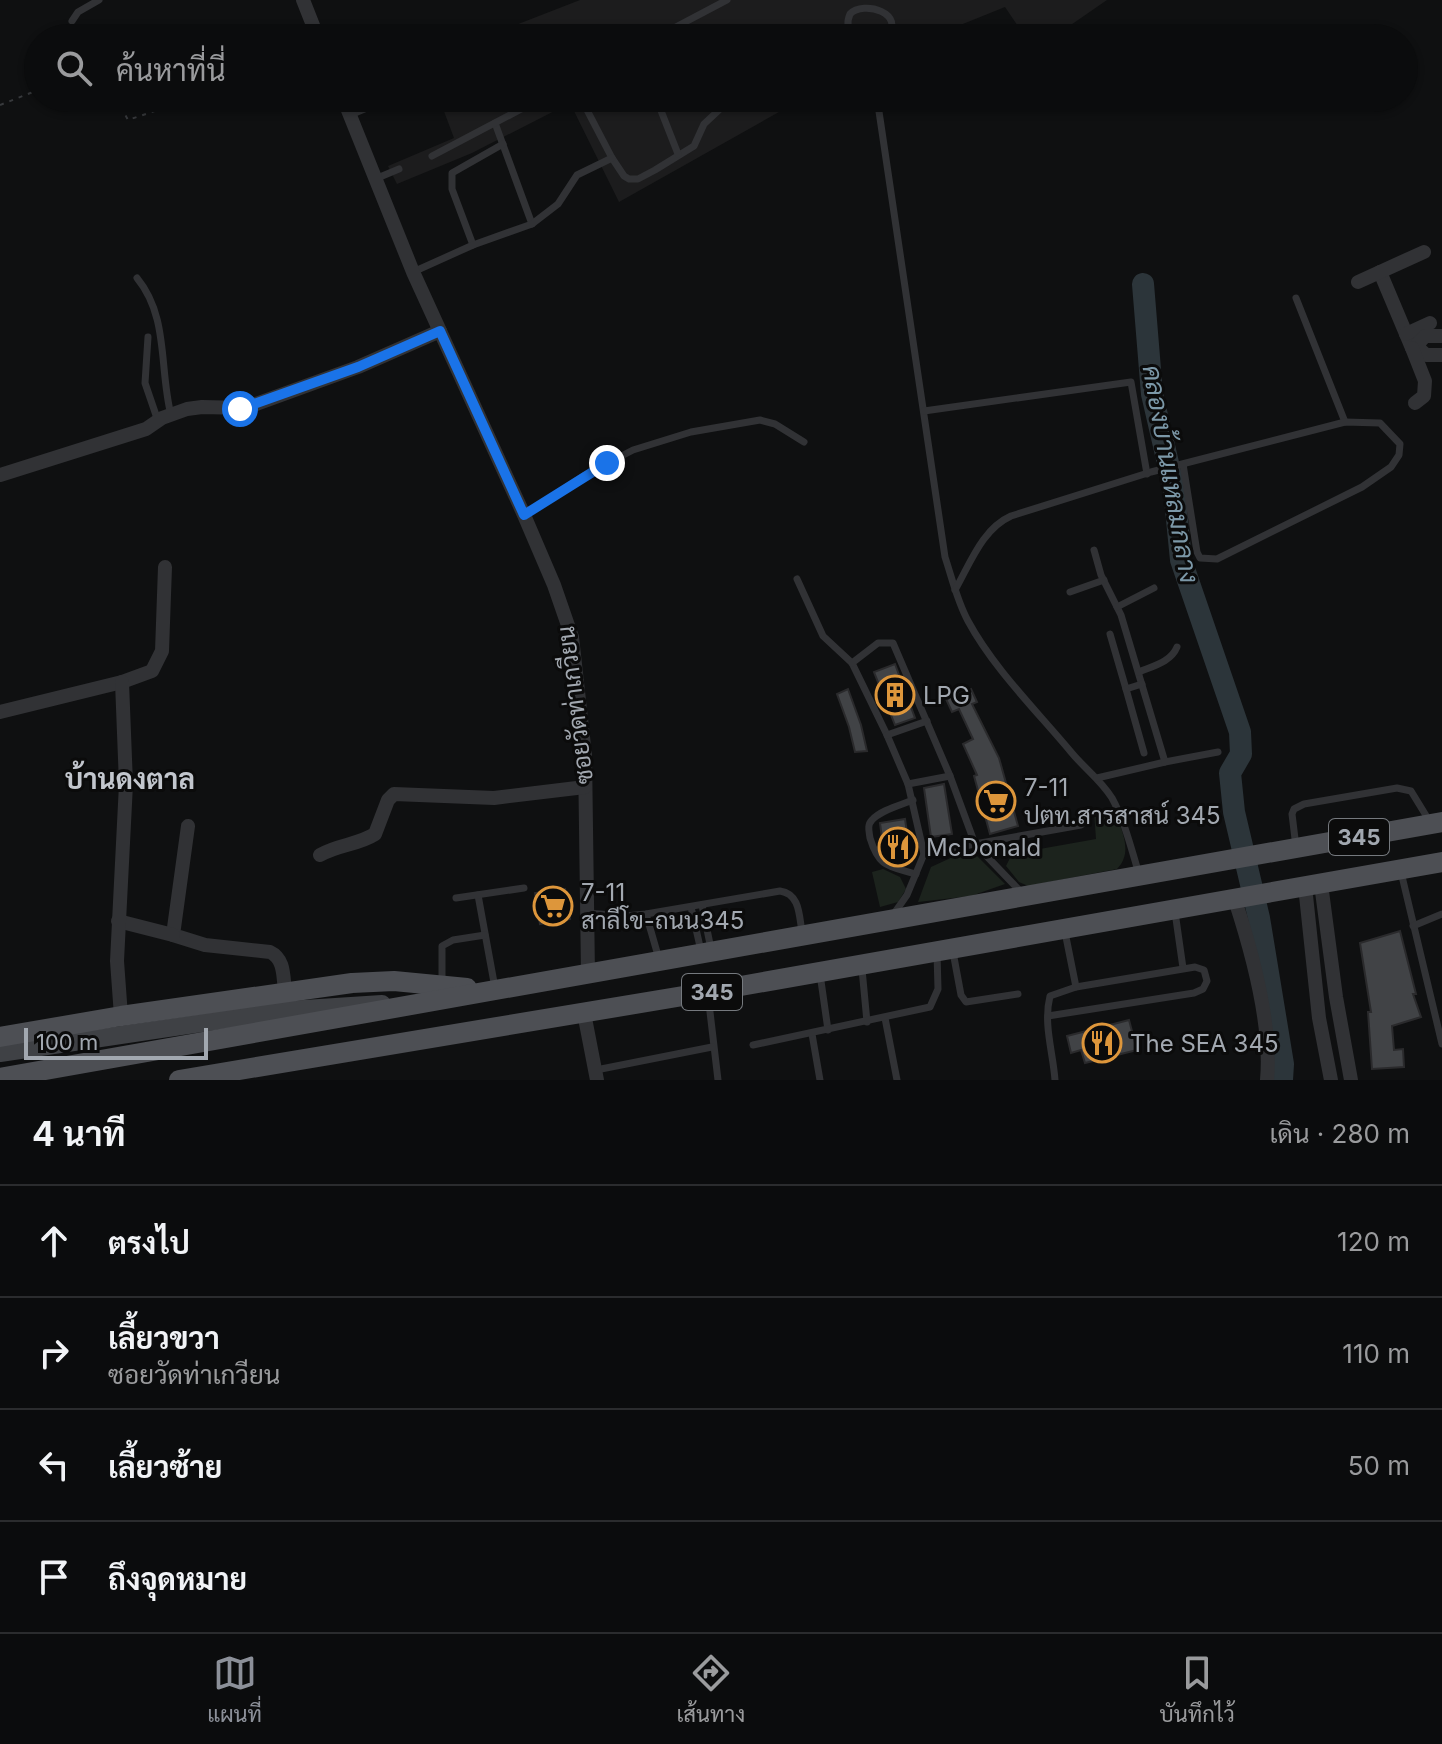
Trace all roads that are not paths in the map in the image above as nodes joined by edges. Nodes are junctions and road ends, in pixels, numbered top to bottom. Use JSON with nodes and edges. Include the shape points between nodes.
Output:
{"nodes":[{"id":1,"x":99,"y":0,"type":"edge"},
{"id":2,"x":303,"y":0,"type":"edge"},
{"id":3,"x":727,"y":0,"type":"edge"},
{"id":4,"x":864,"y":1,"type":"edge"},
{"id":5,"x":72,"y":21,"type":"dead end"},
{"id":6,"x":312,"y":24,"type":"edge"},
{"id":7,"x":682,"y":24,"type":"edge"},
{"id":8,"x":848,"y":24,"type":"edge"},
{"id":9,"x":892,"y":24,"type":"edge"},
{"id":10,"x":349,"y":112,"type":"edge"},
{"id":11,"x":357,"y":112,"type":"edge"},
{"id":12,"x":516,"y":112,"type":"edge"},
{"id":13,"x":588,"y":112,"type":"edge"},
{"id":14,"x":662,"y":112,"type":"edge"},
{"id":15,"x":717,"y":112,"type":"edge"},
{"id":16,"x":879,"y":112,"type":"edge"},
{"id":17,"x":350,"y":115,"type":"junction"},
{"id":18,"x":495,"y":123,"type":"junction"},
{"id":19,"x":503,"y":144,"type":"junction"},
{"id":20,"x":678,"y":154,"type":"junction"},
{"id":21,"x":432,"y":156,"type":"dead end"},
{"id":22,"x":612,"y":158,"type":"junction"},
{"id":23,"x":399,"y":169,"type":"dead end"},
{"id":24,"x":375,"y":179,"type":"junction"},
{"id":25,"x":532,"y":224,"type":"junction"},
{"id":26,"x":473,"y":245,"type":"junction"},
{"id":27,"x":1424,"y":252,"type":"dead end"},
{"id":28,"x":413,"y":272,"type":"junction"},
{"id":29,"x":1380,"y":272,"type":"junction"},
{"id":30,"x":137,"y":278,"type":"dead end"},
{"id":31,"x":1358,"y":282,"type":"dead end"},
{"id":32,"x":1296,"y":298,"type":"dead end"},
{"id":33,"x":1430,"y":323,"type":"dead end"},
{"id":34,"x":440,"y":331,"type":"junction"},
{"id":35,"x":1442,"y":336,"type":"edge"},
{"id":36,"x":148,"y":337,"type":"dead end"},
{"id":37,"x":1412,"y":343,"type":"junction"},
{"id":38,"x":1442,"y":355,"type":"edge"},
{"id":39,"x":1415,"y":403,"type":"dead end"},
{"id":40,"x":924,"y":411,"type":"junction"},
{"id":41,"x":164,"y":418,"type":"junction"},
{"id":42,"x":1345,"y":422,"type":"junction"},
{"id":43,"x":804,"y":442,"type":"dead end"},
{"id":44,"x":1180,"y":465,"type":"junction"},
{"id":45,"x":1149,"y":473,"type":"junction"},
{"id":46,"x":0,"y":475,"type":"edge"},
{"id":47,"x":524,"y":515,"type":"junction"},
{"id":48,"x":1094,"y":550,"type":"dead end"},
{"id":49,"x":165,"y":567,"type":"dead end"},
{"id":50,"x":797,"y":579,"type":"dead end"},
{"id":51,"x":1104,"y":580,"type":"junction"},
{"id":52,"x":1154,"y":588,"type":"dead end"},
{"id":53,"x":955,"y":590,"type":"junction"},
{"id":54,"x":1070,"y":592,"type":"dead end"},
{"id":55,"x":1117,"y":607,"type":"junction"},
{"id":56,"x":1110,"y":634,"type":"dead end"},
{"id":57,"x":1177,"y":647,"type":"dead end"},
{"id":58,"x":852,"y":663,"type":"junction"},
{"id":59,"x":1139,"y":672,"type":"junction"},
{"id":60,"x":122,"y":682,"type":"junction"},
{"id":61,"x":1142,"y":684,"type":"junction"},
{"id":62,"x":1126,"y":689,"type":"junction"},
{"id":63,"x":0,"y":712,"type":"edge"},
{"id":64,"x":927,"y":721,"type":"junction"},
{"id":65,"x":887,"y":735,"type":"junction"},
{"id":66,"x":1218,"y":752,"type":"dead end"},
{"id":67,"x":1144,"y":753,"type":"dead end"},
{"id":68,"x":1165,"y":762,"type":"junction"},
{"id":69,"x":950,"y":776,"type":"junction"},
{"id":70,"x":1097,"y":778,"type":"junction"},
{"id":71,"x":908,"y":784,"type":"junction"},
{"id":72,"x":585,"y":787,"type":"junction"},
{"id":73,"x":913,"y":800,"type":"junction"},
{"id":74,"x":1437,"y":823,"type":"edge"},
{"id":75,"x":1081,"y":825,"type":"dead end"},
{"id":76,"x":188,"y":826,"type":"dead end"},
{"id":77,"x":975,"y":844,"type":"junction"},
{"id":78,"x":1286,"y":850,"type":"junction"},
{"id":79,"x":924,"y":854,"type":"junction"},
{"id":80,"x":320,"y":855,"type":"dead end"},
{"id":81,"x":1442,"y":862,"type":"edge"},
{"id":82,"x":1400,"y":870,"type":"junction"},
{"id":83,"x":916,"y":874,"type":"junction"},
{"id":84,"x":1139,"y":876,"type":"junction"},
{"id":85,"x":1313,"y":885,"type":"junction"},
{"id":86,"x":524,"y":888,"type":"dead end"},
{"id":87,"x":478,"y":895,"type":"junction"},
{"id":88,"x":1026,"y":896,"type":"junction"},
{"id":89,"x":456,"y":898,"type":"dead end"},
{"id":90,"x":1240,"y":899,"type":"junction"},
{"id":91,"x":702,"y":905,"type":"junction"},
{"id":92,"x":691,"y":907,"type":"junction"},
{"id":93,"x":1175,"y":910,"type":"junction"},
{"id":94,"x":587,"y":913,"type":"junction"},
{"id":95,"x":646,"y":914,"type":"junction"},
{"id":96,"x":1442,"y":914,"type":"edge"},
{"id":97,"x":890,"y":920,"type":"junction"},
{"id":98,"x":118,"y":921,"type":"junction"},
{"id":99,"x":1413,"y":926,"type":"junction"},
{"id":100,"x":1065,"y":930,"type":"junction"},
{"id":101,"x":173,"y":935,"type":"junction"},
{"id":102,"x":485,"y":935,"type":"junction"},
{"id":103,"x":803,"y":936,"type":"junction"},
{"id":104,"x":945,"y":950,"type":"junction"},
{"id":105,"x":707,"y":953,"type":"junction"},
{"id":106,"x":660,"y":961,"type":"junction"},
{"id":107,"x":861,"y":965,"type":"junction"},
{"id":108,"x":1183,"y":968,"type":"junction"},
{"id":109,"x":820,"y":972,"type":"junction"},
{"id":110,"x":588,"y":974,"type":"junction"},
{"id":111,"x":442,"y":985,"type":"junction"},
{"id":112,"x":1076,"y":987,"type":"junction"},
{"id":113,"x":491,"y":990,"type":"junction"},
{"id":114,"x":285,"y":991,"type":"junction"},
{"id":115,"x":707,"y":992,"type":"junction"},
{"id":116,"x":1018,"y":994,"type":"dead end"},
{"id":117,"x":415,"y":1004,"type":"junction"},
{"id":118,"x":584,"y":1013,"type":"junction"},
{"id":119,"x":121,"y":1016,"type":"junction"},
{"id":120,"x":1048,"y":1016,"type":"junction"},
{"id":121,"x":885,"y":1018,"type":"junction"},
{"id":122,"x":867,"y":1022,"type":"junction"},
{"id":123,"x":828,"y":1030,"type":"junction"},
{"id":124,"x":812,"y":1034,"type":"junction"},
{"id":125,"x":400,"y":1042,"type":"junction"},
{"id":126,"x":1442,"y":1044,"type":"edge"},
{"id":127,"x":753,"y":1045,"type":"dead end"},
{"id":128,"x":5,"y":1047,"type":"edge"},
{"id":129,"x":712,"y":1047,"type":"junction"},
{"id":130,"x":596,"y":1075,"type":"edge"},
{"id":131,"x":8,"y":1076,"type":"edge"},
{"id":132,"x":179,"y":1080,"type":"edge"},
{"id":133,"x":260,"y":1080,"type":"edge"},
{"id":134,"x":718,"y":1080,"type":"edge"},
{"id":135,"x":820,"y":1080,"type":"edge"},
{"id":136,"x":897,"y":1080,"type":"edge"},
{"id":137,"x":1055,"y":1080,"type":"edge"},
{"id":138,"x":1267,"y":1080,"type":"edge"},
{"id":139,"x":1331,"y":1080,"type":"edge"},
{"id":140,"x":1351,"y":1080,"type":"edge"}],
"edges":[{"from":1,"to":5,"type":"lane"},
{"from":2,"to":6,"type":"street"},
{"from":3,"to":7,"type":"lane"},
{"from":4,"to":8,"type":"lane","via":[[853,8]]},
{"from":4,"to":9,"type":"lane","via":[[888,9]]},
{"from":10,"to":17,"type":"street","name":"ซอยวัดท่าเกวียน"},
{"from":11,"to":17,"type":"lane"},
{"from":12,"to":18,"type":"lane"},
{"from":13,"to":22,"type":"lane"},
{"from":14,"to":20,"type":"lane"},
{"from":15,"to":20,"type":"lane","via":[[694,146]]},
{"from":16,"to":40,"type":"lane"},
{"from":17,"to":24,"type":"street","name":"ซอยวัดท่าเกวียน"},
{"from":18,"to":19,"type":"lane"},
{"from":18,"to":21,"type":"lane"},
{"from":19,"to":25,"type":"lane"},
{"from":19,"to":26,"type":"lane","via":[[452,173],[452,189]]},
{"from":20,"to":22,"type":"lane","via":[[638,179],[624,176]]},
{"from":22,"to":25,"type":"lane","via":[[577,175],[558,204]]},
{"from":23,"to":24,"type":"lane"},
{"from":24,"to":28,"type":"street","name":"ซอยวัดท่าเกวียน"},
{"from":25,"to":26,"type":"lane"},
{"from":26,"to":28,"type":"lane"},
{"from":27,"to":29,"type":"street"},
{"from":28,"to":34,"type":"street","name":"ซอยวัดท่าเกวียน"},
{"from":29,"to":31,"type":"street"},
{"from":29,"to":37,"type":"street"},
{"from":30,"to":41,"type":"lane","via":[[150,296],[161,336]]},
{"from":32,"to":42,"type":"lane"},
{"from":33,"to":37,"type":"street"},
{"from":34,"to":41,"type":"street","via":[[245,408],[202,407]]},
{"from":34,"to":47,"type":"street","name":"ซอยวัดท่าเกวียน"},
{"from":35,"to":37,"type":"street"},
{"from":36,"to":41,"type":"lane","via":[[145,383]]},
{"from":37,"to":38,"type":"street","via":[[1426,355]]},
{"from":37,"to":39,"type":"street","via":[[1425,381],[1424,396]]},
{"from":40,"to":45,"type":"lane","via":[[1131,382]]},
{"from":40,"to":53,"type":"lane","via":[[945,557]]},
{"from":41,"to":46,"type":"street","via":[[146,429]]},
{"from":42,"to":44,"type":"lane"},
{"from":42,"to":44,"type":"lane","via":[[1380,423],[1390,432],[1400,444],[1391,467],[1362,487],[1217,559],[1200,558],[1197,552]]},
{"from":43,"to":47,"type":"lane","via":[[760,420],[691,432],[633,450]]},
{"from":44,"to":45,"type":"lane"},
{"from":45,"to":53,"type":"lane","via":[[996,522]]},
{"from":47,"to":72,"type":"street","name":"ซอยวัดท่าเกวียน","via":[[572,637]]},
{"from":48,"to":51,"type":"lane"},
{"from":49,"to":60,"type":"street","via":[[162,651],[152,671]]},
{"from":50,"to":58,"type":"lane","via":[[823,636]]},
{"from":51,"to":54,"type":"lane"},
{"from":51,"to":55,"type":"lane"},
{"from":52,"to":55,"type":"lane"},
{"from":53,"to":70,"type":"lane","via":[[987,649]]},
{"from":55,"to":59,"type":"lane"},
{"from":56,"to":62,"type":"lane"},
{"from":57,"to":59,"type":"lane","via":[[1168,659]]},
{"from":58,"to":64,"type":"lane","via":[[878,643],[893,643]]},
{"from":58,"to":65,"type":"lane"},
{"from":59,"to":61,"type":"lane"},
{"from":60,"to":63,"type":"street"},
{"from":60,"to":98,"type":"street","via":[[125,761]]},
{"from":61,"to":62,"type":"lane"},
{"from":61,"to":68,"type":"lane"},
{"from":62,"to":67,"type":"lane"},
{"from":64,"to":65,"type":"lane"},
{"from":64,"to":69,"type":"lane"},
{"from":65,"to":71,"type":"lane"},
{"from":66,"to":68,"type":"lane"},
{"from":68,"to":70,"type":"lane"},
{"from":69,"to":71,"type":"lane"},
{"from":69,"to":77,"type":"lane"},
{"from":70,"to":84,"type":"lane","via":[[1123,821]]},
{"from":71,"to":73,"type":"lane"},
{"from":72,"to":80,"type":"street","via":[[494,798],[394,794],[375,834]]},
{"from":72,"to":94,"type":"street","name":"ซอยวัดท่าเกวียน"},
{"from":73,"to":79,"type":"lane"},
{"from":73,"to":83,"type":"lane","via":[[877,815],[869,830],[883,864]]},
{"from":74,"to":78,"type":"main road","number":"345"},
{"from":74,"to":78,"type":"lane","via":[[1411,791],[1397,788],[1304,804],[1292,814]]},
{"from":75,"to":77,"type":"lane"},
{"from":76,"to":101,"type":"street"},
{"from":77,"to":79,"type":"lane"},
{"from":77,"to":88,"type":"lane"},
{"from":78,"to":84,"type":"main road","number":"345"},
{"from":79,"to":83,"type":"lane"},
{"from":81,"to":82,"type":"main road","number":"345"},
{"from":82,"to":85,"type":"main road","number":"345"},
{"from":82,"to":99,"type":"lane"},
{"from":83,"to":97,"type":"lane"},
{"from":84,"to":88,"type":"main road","number":"345"},
{"from":85,"to":90,"type":"main road","number":"345"},
{"from":85,"to":139,"type":"street","via":[[1319,1018]]},
{"from":85,"to":140,"type":"street"},
{"from":86,"to":87,"type":"lane"},
{"from":87,"to":89,"type":"lane"},
{"from":87,"to":102,"type":"lane"},
{"from":88,"to":97,"type":"main road","number":"345"},
{"from":90,"to":93,"type":"main road","number":"345"},
{"from":90,"to":138,"type":"street","via":[[1256,973]]},
{"from":91,"to":92,"type":"lane"},
{"from":91,"to":103,"type":"lane","via":[[787,892],[796,901]]},
{"from":91,"to":105,"type":"lane"},
{"from":92,"to":95,"type":"lane"},
{"from":92,"to":105,"type":"lane"},
{"from":93,"to":100,"type":"main road","number":"345"},
{"from":93,"to":108,"type":"lane"},
{"from":94,"to":95,"type":"lane"},
{"from":94,"to":110,"type":"street","name":"ซอยวัดท่าเกวียน"},
{"from":95,"to":106,"type":"lane"},
{"from":96,"to":99,"type":"lane"},
{"from":97,"to":103,"type":"main road","number":"345"},
{"from":98,"to":101,"type":"street"},
{"from":98,"to":119,"type":"street"},
{"from":99,"to":126,"type":"lane"},
{"from":100,"to":104,"type":"main road","number":"345"},
{"from":100,"to":112,"type":"lane"},
{"from":101,"to":114,"type":"street","via":[[205,945],[270,952],[281,963]]},
{"from":102,"to":111,"type":"lane","via":[[442,946]]},
{"from":102,"to":113,"type":"lane"},
{"from":103,"to":105,"type":"main road","number":"345"},
{"from":104,"to":107,"type":"main road","number":"345"},
{"from":104,"to":116,"type":"lane","via":[[966,1002]]},
{"from":104,"to":121,"type":"lane","via":[[930,1007]]},
{"from":105,"to":106,"type":"main road","number":"345"},
{"from":106,"to":110,"type":"main road","number":"345"},
{"from":107,"to":109,"type":"main road","number":"345"},
{"from":107,"to":122,"type":"lane"},
{"from":108,"to":112,"type":"lane"},
{"from":108,"to":120,"type":"lane","via":[[1204,970],[1203,989]]},
{"from":109,"to":115,"type":"main road","number":"345"},
{"from":109,"to":123,"type":"lane"},
{"from":110,"to":113,"type":"main road","number":"345"},
{"from":111,"to":113,"type":"main road"},
{"from":111,"to":114,"type":"main road","via":[[394,981]]},
{"from":112,"to":120,"type":"lane","via":[[1050,996]]},
{"from":113,"to":117,"type":"main road","number":"345"},
{"from":114,"to":119,"type":"main road"},
{"from":115,"to":118,"type":"main road","number":"345"},
{"from":115,"to":129,"type":"lane"},
{"from":117,"to":128,"type":"main road","number":"345","via":[[289,1010]]},
{"from":117,"to":131,"type":"main road","number":"345"},
{"from":118,"to":125,"type":"main road","number":"345"},
{"from":118,"to":130,"type":"street"},
{"from":119,"to":128,"type":"main road"},
{"from":120,"to":137,"type":"lane"},
{"from":121,"to":122,"type":"lane"},
{"from":121,"to":136,"type":"lane"},
{"from":122,"to":123,"type":"lane"},
{"from":123,"to":124,"type":"lane"},
{"from":124,"to":127,"type":"lane"},
{"from":124,"to":135,"type":"lane"},
{"from":125,"to":132,"type":"main road","number":"345"},
{"from":125,"to":133,"type":"main road"},
{"from":129,"to":130,"type":"lane"},
{"from":129,"to":134,"type":"lane"}]}
